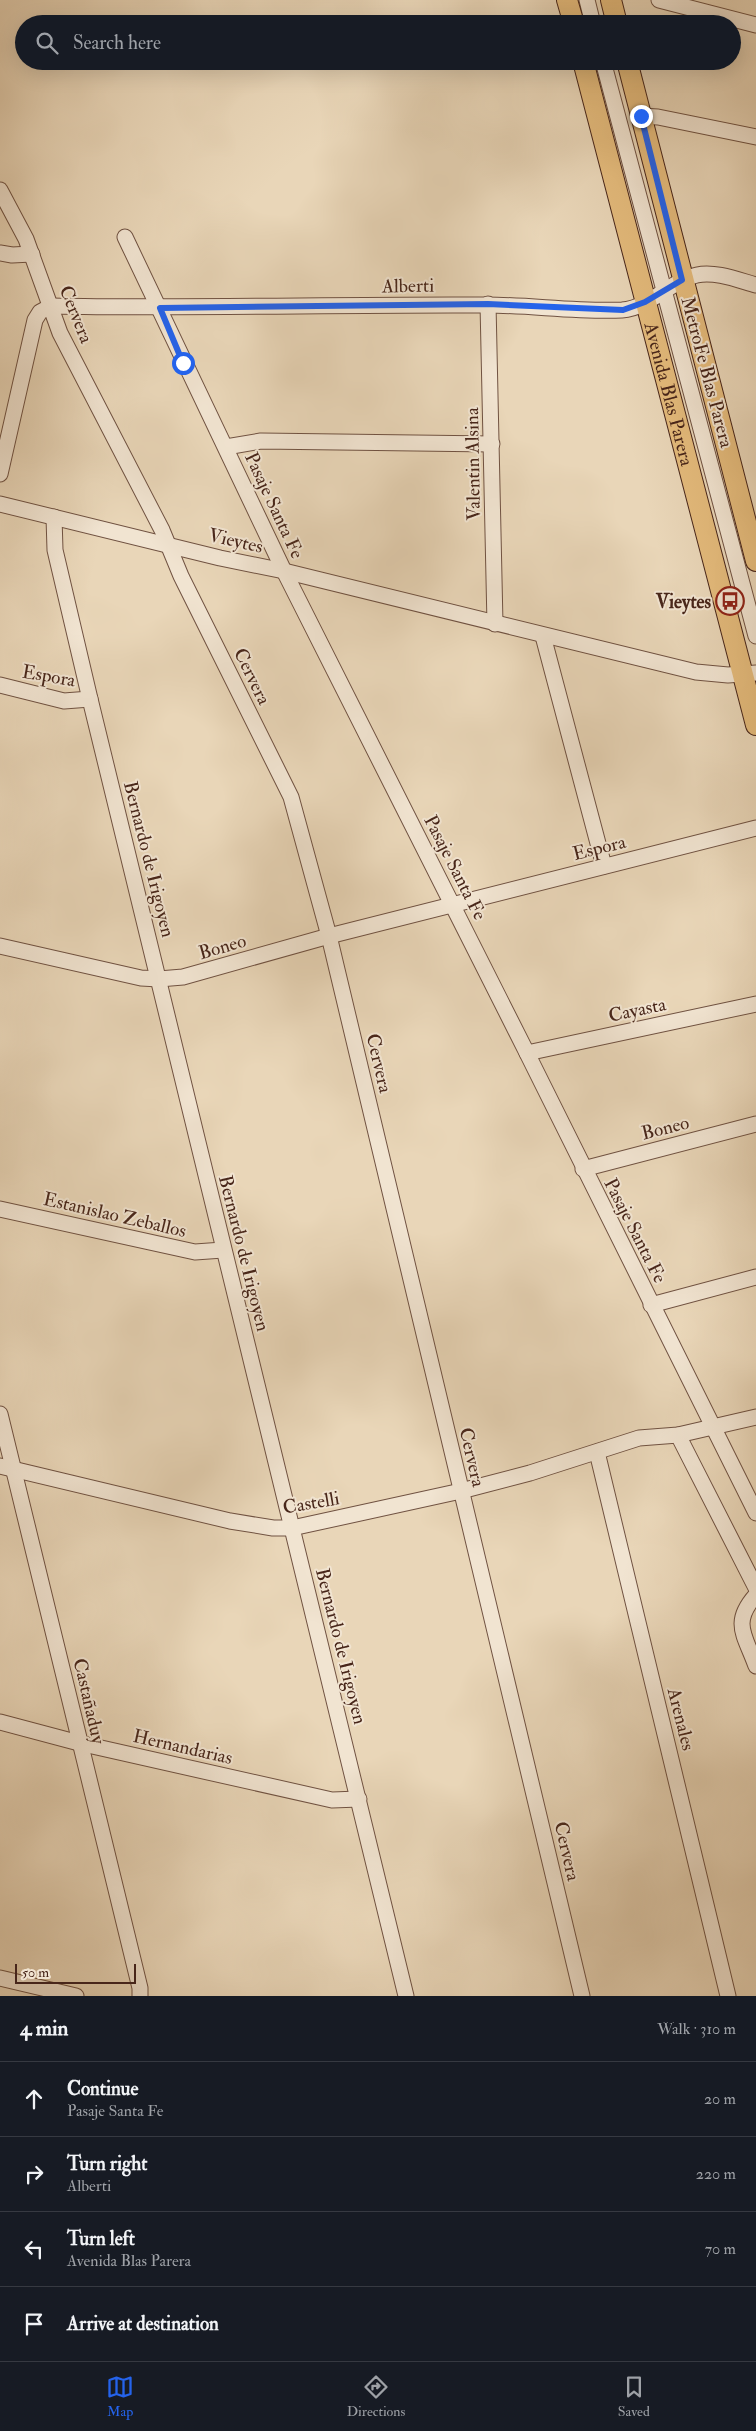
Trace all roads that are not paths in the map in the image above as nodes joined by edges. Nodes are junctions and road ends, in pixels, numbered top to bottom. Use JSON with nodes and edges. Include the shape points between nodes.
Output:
{"nodes":[{"id":1,"x":611,"y":0,"type":"edge"},
{"id":2,"x":659,"y":0,"type":"edge"},
{"id":3,"x":575,"y":1,"type":"edge"},
{"id":4,"x":574,"y":15,"type":"edge"},
{"id":5,"x":586,"y":15,"type":"edge"},
{"id":6,"x":615,"y":15,"type":"edge"},
{"id":7,"x":717,"y":15,"type":"edge"},
{"id":8,"x":741,"y":21,"type":"edge"},
{"id":9,"x":756,"y":25,"type":"edge"},
{"id":10,"x":585,"y":70,"type":"edge"},
{"id":11,"x":606,"y":70,"type":"edge"},
{"id":12,"x":629,"y":70,"type":"edge"},
{"id":13,"x":641,"y":116,"type":"junction"},
{"id":14,"x":756,"y":138,"type":"edge"},
{"id":15,"x":0,"y":190,"type":"edge"},
{"id":16,"x":124,"y":237,"type":"dead end"},
{"id":17,"x":0,"y":252,"type":"edge"},
{"id":18,"x":32,"y":254,"type":"junction"},
{"id":19,"x":674,"y":285,"type":"junction"},
{"id":20,"x":756,"y":285,"type":"edge"},
{"id":21,"x":645,"y":302,"type":"junction"},
{"id":22,"x":488,"y":304,"type":"junction"},
{"id":23,"x":51,"y":306,"type":"junction"},
{"id":24,"x":160,"y":308,"type":"junction"},
{"id":25,"x":492,"y":444,"type":"junction"},
{"id":26,"x":226,"y":447,"type":"junction"},
{"id":27,"x":0,"y":474,"type":"edge"},
{"id":28,"x":0,"y":504,"type":"edge"},
{"id":29,"x":54,"y":517,"type":"junction"},
{"id":30,"x":169,"y":544,"type":"junction"},
{"id":31,"x":755,"y":556,"type":"edge"},
{"id":32,"x":284,"y":571,"type":"junction"},
{"id":33,"x":495,"y":624,"type":"junction"},
{"id":34,"x":543,"y":636,"type":"junction"},
{"id":35,"x":756,"y":636,"type":"edge"},
{"id":36,"x":749,"y":674,"type":"edge"},
{"id":37,"x":0,"y":686,"type":"edge"},
{"id":38,"x":90,"y":699,"type":"junction"},
{"id":39,"x":756,"y":725,"type":"edge"},
{"id":40,"x":756,"y":828,"type":"edge"},
{"id":41,"x":604,"y":866,"type":"junction"},
{"id":42,"x":452,"y":905,"type":"junction"},
{"id":43,"x":329,"y":936,"type":"junction"},
{"id":44,"x":0,"y":946,"type":"edge"},
{"id":45,"x":160,"y":979,"type":"junction"},
{"id":46,"x":756,"y":1004,"type":"edge"},
{"id":47,"x":527,"y":1053,"type":"junction"},
{"id":48,"x":756,"y":1124,"type":"edge"},
{"id":49,"x":583,"y":1169,"type":"junction"},
{"id":50,"x":0,"y":1209,"type":"edge"},
{"id":51,"x":223,"y":1250,"type":"junction"},
{"id":52,"x":756,"y":1277,"type":"edge"},
{"id":53,"x":652,"y":1305,"type":"junction"},
{"id":54,"x":0,"y":1414,"type":"edge"},
{"id":55,"x":756,"y":1417,"type":"edge"},
{"id":56,"x":714,"y":1428,"type":"junction"},
{"id":57,"x":678,"y":1435,"type":"junction"},
{"id":58,"x":597,"y":1452,"type":"junction"},
{"id":59,"x":7,"y":1468,"type":"edge"},
{"id":60,"x":461,"y":1491,"type":"junction"},
{"id":61,"x":756,"y":1513,"type":"edge"},
{"id":62,"x":292,"y":1528,"type":"junction"},
{"id":63,"x":756,"y":1588,"type":"edge"},
{"id":64,"x":756,"y":1595,"type":"edge"},
{"id":65,"x":756,"y":1666,"type":"edge"},
{"id":66,"x":0,"y":1722,"type":"edge"},
{"id":67,"x":79,"y":1744,"type":"junction"},
{"id":68,"x":359,"y":1799,"type":"junction"},
{"id":69,"x":0,"y":1978,"type":"edge"},
{"id":70,"x":76,"y":1996,"type":"edge"},
{"id":71,"x":140,"y":1996,"type":"edge"},
{"id":72,"x":406,"y":1996,"type":"edge"},
{"id":73,"x":582,"y":1996,"type":"edge"},
{"id":74,"x":728,"y":1996,"type":"edge"}],
"edges":[{"from":1,"to":6,"type":"main road"},
{"from":2,"to":7,"type":"street"},
{"from":3,"to":4,"type":"main road"},
{"from":3,"to":5,"type":"street"},
{"from":8,"to":9,"type":"street"},
{"from":10,"to":21,"type":"main road","name":"Avenida Blas Parera"},
{"from":11,"to":19,"type":"street","name":"MetroFe Blas Parera"},
{"from":12,"to":13,"type":"main road"},
{"from":13,"to":14,"type":"street"},
{"from":13,"to":19,"type":"main road"},
{"from":15,"to":18,"type":"street","name":"Cervera"},
{"from":16,"to":24,"type":"street","name":"Pasaje Santa Fe"},
{"from":17,"to":18,"type":"street"},
{"from":18,"to":23,"type":"street","name":"Cervera"},
{"from":19,"to":20,"type":"street","name":"Alberti","via":[[697,275],[709,274]]},
{"from":19,"to":21,"type":"street","name":"Alberti"},
{"from":19,"to":31,"type":"main road"},
{"from":19,"to":35,"type":"street","name":"MetroFe Blas Parera"},
{"from":21,"to":22,"type":"street","name":"Alberti","via":[[623,310]]},
{"from":21,"to":36,"type":"main road","name":"Avenida Blas Parera"},
{"from":22,"to":24,"type":"street","name":"Alberti"},
{"from":22,"to":25,"type":"street","name":"Valentin Alsina"},
{"from":23,"to":24,"type":"street","name":"Alberti"},
{"from":23,"to":27,"type":"street","via":[[40,312],[35,320]]},
{"from":23,"to":30,"type":"street","name":"Cervera","via":[[60,333]]},
{"from":24,"to":26,"type":"street","name":"Pasaje Santa Fe","via":[[171,339]]},
{"from":25,"to":26,"type":"street","via":[[261,441]]},
{"from":25,"to":33,"type":"street","name":"Valentin Alsina"},
{"from":26,"to":32,"type":"street","name":"Pasaje Santa Fe"},
{"from":28,"to":29,"type":"street","name":"Vieytes"},
{"from":29,"to":30,"type":"street","name":"Vieytes"},
{"from":29,"to":38,"type":"street","name":"Bernardo de Irigoyen","via":[[55,550]]},
{"from":30,"to":32,"type":"street","name":"Vieytes"},
{"from":30,"to":43,"type":"street","name":"Cervera","via":[[181,576],[291,797]]},
{"from":32,"to":33,"type":"street","name":"Vieytes"},
{"from":32,"to":42,"type":"street","name":"Pasaje Santa Fe"},
{"from":33,"to":34,"type":"street","name":"Vieytes"},
{"from":34,"to":36,"type":"street","name":"Vieytes","via":[[696,672]]},
{"from":34,"to":41,"type":"street"},
{"from":36,"to":39,"type":"main road","name":"Avenida Blas Parera"},
{"from":37,"to":38,"type":"street","name":"Espora","via":[[64,701]]},
{"from":38,"to":45,"type":"street","name":"Bernardo de Irigoyen"},
{"from":40,"to":41,"type":"street","name":"Espora"},
{"from":41,"to":42,"type":"street","name":"Espora"},
{"from":42,"to":43,"type":"street","name":"Boneo"},
{"from":42,"to":47,"type":"street","name":"Pasaje Santa Fe"},
{"from":43,"to":45,"type":"street","name":"Boneo","via":[[183,977]]},
{"from":43,"to":60,"type":"street","name":"Cervera"},
{"from":44,"to":45,"type":"street","name":"Boneo","via":[[141,978]]},
{"from":45,"to":51,"type":"street","name":"Bernardo de Irigoyen"},
{"from":46,"to":47,"type":"street","name":"Cayasta"},
{"from":47,"to":49,"type":"street","name":"Pasaje Santa Fe"},
{"from":48,"to":49,"type":"street","name":"Boneo"},
{"from":49,"to":53,"type":"street","name":"Pasaje Santa Fe"},
{"from":50,"to":51,"type":"street","name":"Estanislao Zeballos","via":[[195,1252]]},
{"from":51,"to":62,"type":"street","name":"Bernardo de Irigoyen"},
{"from":52,"to":53,"type":"street"},
{"from":53,"to":56,"type":"street","name":"Pasaje Santa Fe"},
{"from":54,"to":59,"type":"street","name":"Castañaduy"},
{"from":55,"to":56,"type":"street"},
{"from":56,"to":57,"type":"street"},
{"from":56,"to":61,"type":"street","name":"Pasaje Santa Fe"},
{"from":57,"to":58,"type":"street","via":[[639,1438]]},
{"from":57,"to":63,"type":"street"},
{"from":58,"to":60,"type":"street","name":"Castelli"},
{"from":58,"to":74,"type":"street","name":"Arenales"},
{"from":59,"to":62,"type":"street","name":"Castelli","via":[[230,1521]]},
{"from":59,"to":67,"type":"street","name":"Castañaduy"},
{"from":60,"to":62,"type":"street","name":"Castelli"},
{"from":60,"to":73,"type":"street","name":"Cervera"},
{"from":62,"to":68,"type":"street","name":"Bernardo de Irigoyen"},
{"from":64,"to":65,"type":"street","via":[[744,1608],[740,1624]]},
{"from":66,"to":67,"type":"street","name":"Hernandarias"},
{"from":67,"to":68,"type":"street","name":"Hernandarias","via":[[332,1800]]},
{"from":67,"to":71,"type":"street","name":"Castañaduy"},
{"from":68,"to":72,"type":"street","name":"Bernardo de Irigoyen"},
{"from":69,"to":70,"type":"street"}]}
